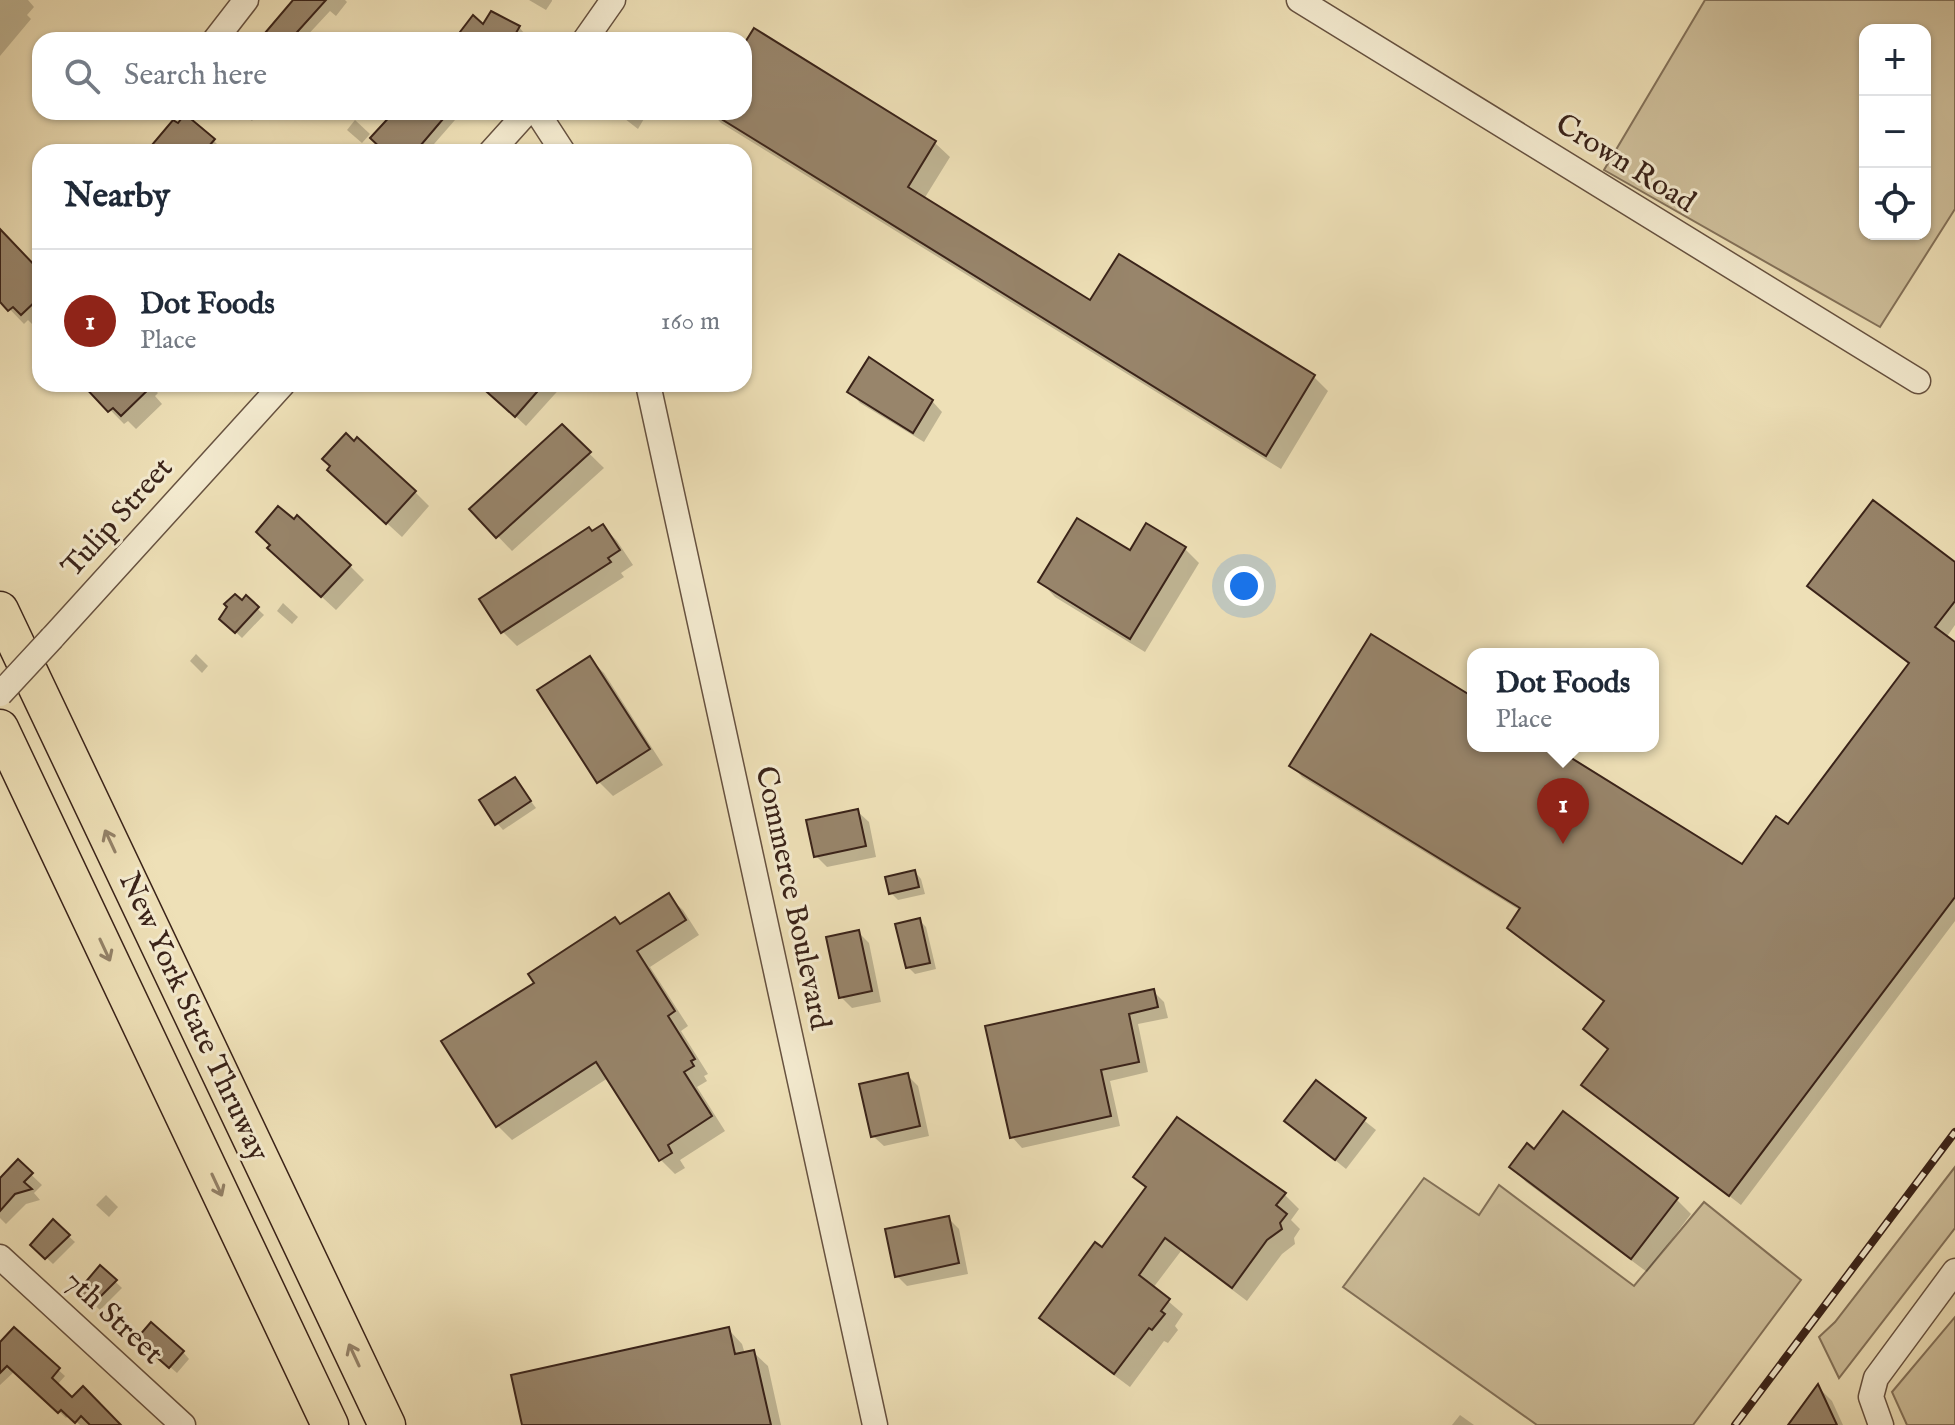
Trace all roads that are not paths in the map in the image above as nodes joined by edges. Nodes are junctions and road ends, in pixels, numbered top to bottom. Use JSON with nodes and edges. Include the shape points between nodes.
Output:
{"nodes":[{"id":1,"x":246,"y":0,"type":"edge"},
{"id":2,"x":613,"y":0,"type":"edge"},
{"id":3,"x":1299,"y":0,"type":"edge"},
{"id":4,"x":221,"y":32,"type":"edge"},
{"id":5,"x":591,"y":32,"type":"edge"},
{"id":6,"x":520,"y":120,"type":"edge"},
{"id":7,"x":542,"y":120,"type":"edge"},
{"id":8,"x":498,"y":144,"type":"edge"},
{"id":9,"x":558,"y":144,"type":"edge"},
{"id":10,"x":1918,"y":381,"type":"dead end"},
{"id":11,"x":276,"y":392,"type":"edge"},
{"id":12,"x":650,"y":392,"type":"edge"},
{"id":13,"x":0,"y":610,"type":"edge"},
{"id":14,"x":0,"y":694,"type":"edge"},
{"id":15,"x":0,"y":728,"type":"edge"},
{"id":16,"x":0,"y":1257,"type":"edge"},
{"id":17,"x":1955,"y":1271,"type":"edge"},
{"id":18,"x":183,"y":1425,"type":"edge"},
{"id":19,"x":330,"y":1425,"type":"edge"},
{"id":20,"x":387,"y":1425,"type":"edge"},
{"id":21,"x":875,"y":1425,"type":"edge"},
{"id":22,"x":1881,"y":1425,"type":"edge"}],
"edges":[{"from":1,"to":4,"type":"street"},
{"from":2,"to":5,"type":"street"},
{"from":3,"to":10,"type":"street","name":"Crown Road"},
{"from":6,"to":8,"type":"street"},
{"from":7,"to":9,"type":"street"},
{"from":11,"to":14,"type":"street","name":"Tulip Street","bridge":true},
{"from":12,"to":21,"type":"street","name":"Commerce Boulevard"},
{"from":20,"to":13,"type":"highway","name":"New York State Thruway","one_way":true},
{"from":15,"to":19,"type":"highway","name":"New York State Thruway","one_way":true},
{"from":16,"to":18,"type":"street","name":"7th Street"},
{"from":17,"to":22,"type":"street","via":[[1876,1378],[1871,1397]]}]}
